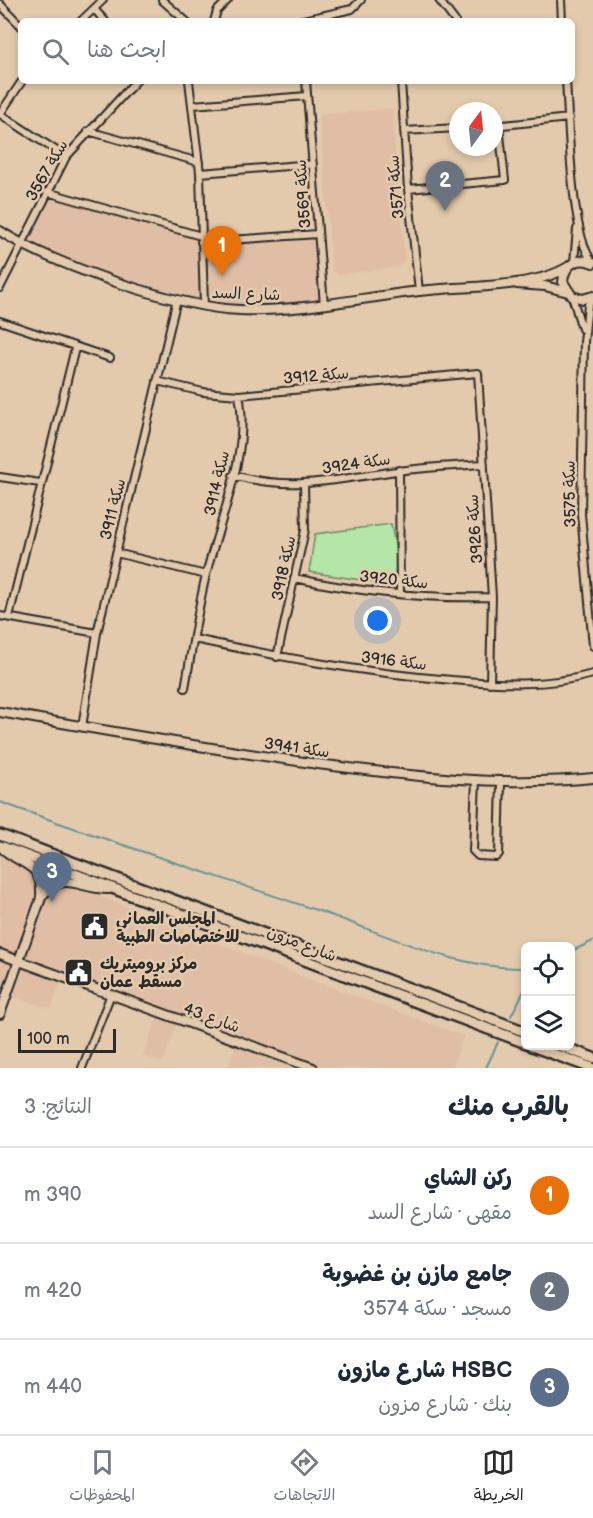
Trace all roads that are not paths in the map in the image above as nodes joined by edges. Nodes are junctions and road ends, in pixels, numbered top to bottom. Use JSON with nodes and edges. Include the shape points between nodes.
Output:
{"nodes":[{"id":1,"x":103,"y":0,"type":"edge"},
{"id":2,"x":162,"y":0,"type":"edge"},
{"id":3,"x":228,"y":0,"type":"edge"},
{"id":4,"x":361,"y":0,"type":"edge"},
{"id":5,"x":561,"y":0,"type":"edge"},
{"id":6,"x":442,"y":1,"type":"edge"},
{"id":7,"x":0,"y":4,"type":"edge"},
{"id":8,"x":94,"y":9,"type":"junction"},
{"id":9,"x":84,"y":18,"type":"edge"},
{"id":10,"x":102,"y":18,"type":"edge"},
{"id":11,"x":183,"y":18,"type":"edge"},
{"id":12,"x":215,"y":18,"type":"edge"},
{"id":13,"x":314,"y":18,"type":"edge"},
{"id":14,"x":453,"y":18,"type":"edge"},
{"id":15,"x":562,"y":18,"type":"edge"},
{"id":16,"x":18,"y":23,"type":"edge"},
{"id":17,"x":20,"y":84,"type":"edge"},
{"id":18,"x":133,"y":84,"type":"edge"},
{"id":19,"x":189,"y":84,"type":"edge"},
{"id":20,"x":306,"y":84,"type":"edge"},
{"id":21,"x":401,"y":84,"type":"edge"},
{"id":22,"x":566,"y":84,"type":"edge"},
{"id":23,"x":307,"y":96,"type":"junction"},
{"id":24,"x":192,"y":105,"type":"junction"},
{"id":25,"x":0,"y":114,"type":"edge"},
{"id":26,"x":569,"y":118,"type":"junction"},
{"id":27,"x":503,"y":125,"type":"edge"},
{"id":28,"x":449,"y":128,"type":"edge"},
{"id":29,"x":88,"y":130,"type":"junction"},
{"id":30,"x":404,"y":131,"type":"junction"},
{"id":31,"x":501,"y":156,"type":"edge"},
{"id":32,"x":66,"y":157,"type":"junction"},
{"id":33,"x":199,"y":162,"type":"junction"},
{"id":34,"x":313,"y":164,"type":"junction"},
{"id":35,"x":200,"y":174,"type":"junction"},
{"id":36,"x":408,"y":189,"type":"junction"},
{"id":37,"x":48,"y":192,"type":"junction"},
{"id":38,"x":577,"y":213,"type":"junction"},
{"id":39,"x":0,"y":231,"type":"edge"},
{"id":40,"x":318,"y":234,"type":"junction"},
{"id":41,"x":201,"y":239,"type":"junction"},
{"id":42,"x":20,"y":244,"type":"junction"},
{"id":43,"x":593,"y":263,"type":"edge"},
{"id":44,"x":571,"y":264,"type":"junction"},
{"id":45,"x":504,"y":284,"type":"junction"},
{"id":46,"x":0,"y":288,"type":"edge"},
{"id":47,"x":419,"y":291,"type":"junction"},
{"id":48,"x":570,"y":294,"type":"junction"},
{"id":49,"x":593,"y":296,"type":"edge"},
{"id":50,"x":177,"y":299,"type":"junction"},
{"id":51,"x":204,"y":305,"type":"junction"},
{"id":52,"x":324,"y":305,"type":"junction"},
{"id":53,"x":0,"y":321,"type":"edge"},
{"id":54,"x":584,"y":342,"type":"junction"},
{"id":55,"x":75,"y":348,"type":"junction"},
{"id":56,"x":110,"y":358,"type":"dead end"},
{"id":57,"x":478,"y":373,"type":"joint"},
{"id":58,"x":157,"y":381,"type":"junction"},
{"id":59,"x":239,"y":395,"type":"junction"},
{"id":60,"x":484,"y":464,"type":"junction"},
{"id":61,"x":399,"y":470,"type":"junction"},
{"id":62,"x":233,"y":475,"type":"junction"},
{"id":63,"x":0,"y":477,"type":"edge"},
{"id":64,"x":40,"y":483,"type":"junction"},
{"id":65,"x":304,"y":484,"type":"junction"},
{"id":66,"x":116,"y":553,"type":"junction"},
{"id":67,"x":206,"y":575,"type":"junction"},
{"id":68,"x":294,"y":578,"type":"junction"},
{"id":69,"x":590,"y":579,"type":"edge"},
{"id":70,"x":400,"y":593,"type":"junction"},
{"id":71,"x":492,"y":597,"type":"junction"},
{"id":72,"x":0,"y":616,"type":"edge"},
{"id":73,"x":9,"y":617,"type":"junction"},
{"id":74,"x":97,"y":633,"type":"junction"},
{"id":75,"x":194,"y":639,"type":"junction"},
{"id":76,"x":593,"y":646,"type":"edge"},
{"id":77,"x":277,"y":657,"type":"junction"},
{"id":78,"x":593,"y":674,"type":"edge"},
{"id":79,"x":490,"y":683,"type":"junction"},
{"id":80,"x":185,"y":688,"type":"dead end"},
{"id":81,"x":0,"y":712,"type":"edge"},
{"id":82,"x":82,"y":727,"type":"junction"},
{"id":83,"x":593,"y":778,"type":"edge"},
{"id":84,"x":476,"y":780,"type":"junction"},
{"id":85,"x":501,"y":782,"type":"junction"},
{"id":86,"x":0,"y":835,"type":"edge"},
{"id":87,"x":0,"y":846,"type":"edge"},
{"id":88,"x":113,"y":888,"type":"junction"},
{"id":89,"x":40,"y":898,"type":"junction"},
{"id":90,"x":0,"y":954,"type":"edge"},
{"id":91,"x":19,"y":961,"type":"junction"},
{"id":92,"x":111,"y":994,"type":"junction"},
{"id":93,"x":0,"y":1014,"type":"edge"},
{"id":94,"x":521,"y":1030,"type":"edge"},
{"id":95,"x":521,"y":1041,"type":"edge"},
{"id":96,"x":543,"y":1050,"type":"edge"},
{"id":97,"x":572,"y":1050,"type":"edge"},
{"id":98,"x":593,"y":1058,"type":"edge"},
{"id":99,"x":82,"y":1068,"type":"edge"},
{"id":100,"x":313,"y":1068,"type":"edge"},
{"id":101,"x":592,"y":1068,"type":"edge"}],
"edges":[{"from":1,"to":8,"type":"street"},
{"from":2,"to":11,"type":"street"},
{"from":3,"to":12,"type":"street"},
{"from":4,"to":13,"type":"street","via":[[352,9]]},
{"from":5,"to":15,"type":"street"},
{"from":6,"to":14,"type":"street"},
{"from":7,"to":16,"type":"street"},
{"from":8,"to":9,"type":"street"},
{"from":8,"to":10,"type":"street"},
{"from":17,"to":25,"type":"street"},
{"from":18,"to":29,"type":"street","name":"سكة 3567"},
{"from":19,"to":24,"type":"street"},
{"from":20,"to":23,"type":"street","name":"سكة 3569"},
{"from":21,"to":30,"type":"street","name":"سكة 3571"},
{"from":22,"to":26,"type":"street"},
{"from":23,"to":24,"type":"street"},
{"from":23,"to":34,"type":"street","name":"سكة 3569"},
{"from":24,"to":33,"type":"street"},
{"from":25,"to":32,"type":"street"},
{"from":26,"to":27,"type":"street"},
{"from":26,"to":38,"type":"street"},
{"from":28,"to":30,"type":"street"},
{"from":29,"to":32,"type":"street","name":"سكة 3567"},
{"from":29,"to":33,"type":"street"},
{"from":30,"to":36,"type":"street","name":"سكة 3571"},
{"from":31,"to":36,"type":"street","via":[[505,180]]},
{"from":32,"to":37,"type":"street","name":"سكة 3567"},
{"from":33,"to":35,"type":"street"},
{"from":34,"to":35,"type":"street"},
{"from":34,"to":40,"type":"street","name":"سكة 3569"},
{"from":35,"to":41,"type":"street"},
{"from":36,"to":47,"type":"street","name":"سكة 3571"},
{"from":37,"to":41,"type":"street"},
{"from":37,"to":42,"type":"street","name":"سكة 3567"},
{"from":38,"to":43,"type":"street","via":[[583,243]]},
{"from":38,"to":44,"type":"street"},
{"from":39,"to":42,"type":"street","name":"شارع السد"},
{"from":40,"to":41,"type":"street"},
{"from":40,"to":52,"type":"street","name":"سكة 3569"},
{"from":41,"to":51,"type":"street"},
{"from":42,"to":46,"type":"street","name":"سكة 3567"},
{"from":42,"to":50,"type":"street","name":"شارع السد"},
{"from":43,"to":44,"type":"street","via":[[585,260]]},
{"from":44,"to":45,"type":"street","name":"شارع السد","via":[[544,276]]},
{"from":44,"to":48,"type":"street","via":[[563,282]]},
{"from":45,"to":47,"type":"street","name":"شارع السد"},
{"from":45,"to":48,"type":"street","name":"شارع السد","via":[[545,286]]},
{"from":47,"to":52,"type":"street","name":"شارع السد"},
{"from":48,"to":49,"type":"street","name":"شارع السد","via":[[583,299]]},
{"from":48,"to":54,"type":"street","name":"سكة 3575","via":[[577,305]]},
{"from":49,"to":54,"type":"street","name":"سكة 3575","via":[[588,305]]},
{"from":50,"to":51,"type":"street","name":"شارع السد"},
{"from":50,"to":58,"type":"street","name":"سكة 3911"},
{"from":51,"to":52,"type":"street","name":"شارع السد","via":[[239,310]]},
{"from":53,"to":55,"type":"street"},
{"from":54,"to":69,"type":"street","name":"سكة 3575","via":[[581,514]]},
{"from":55,"to":56,"type":"street"},
{"from":55,"to":64,"type":"street"},
{"from":57,"to":59,"type":"street","name":"سكة 3912"},
{"from":57,"to":60,"type":"street","name":"سكة 3926"},
{"from":58,"to":59,"type":"street","name":"سكة 3912","via":[[202,392]]},
{"from":58,"to":66,"type":"street","name":"سكة 3911"},
{"from":59,"to":62,"type":"street","name":"سكة 3914","via":[[242,421]]},
{"from":60,"to":61,"type":"street","name":"سكة 3924"},
{"from":60,"to":71,"type":"street","name":"سكة 3926"},
{"from":61,"to":65,"type":"street","name":"سكة 3924"},
{"from":61,"to":70,"type":"street"},
{"from":62,"to":65,"type":"street","name":"سكة 3924","via":[[277,484]]},
{"from":62,"to":67,"type":"street","name":"سكة 3914"},
{"from":63,"to":64,"type":"street"},
{"from":64,"to":73,"type":"street"},
{"from":65,"to":68,"type":"street","name":"سكة 3918","via":[[305,530]]},
{"from":66,"to":67,"type":"street"},
{"from":66,"to":74,"type":"street","name":"سكة 3911"},
{"from":67,"to":75,"type":"street","name":"سكة 3914"},
{"from":68,"to":70,"type":"street","name":"سكة 3920"},
{"from":68,"to":77,"type":"street","name":"سكة 3918"},
{"from":69,"to":76,"type":"street","name":"سكة 3575"},
{"from":70,"to":71,"type":"street","name":"سكة 3920"},
{"from":71,"to":79,"type":"street","name":"سكة 3926"},
{"from":72,"to":73,"type":"street"},
{"from":73,"to":74,"type":"street"},
{"from":74,"to":82,"type":"street","name":"سكة 3911"},
{"from":75,"to":77,"type":"street","name":"سكة 3916"},
{"from":75,"to":80,"type":"street","name":"سكة 3914"},
{"from":77,"to":79,"type":"street","name":"سكة 3916","via":[[389,675]]},
{"from":78,"to":79,"type":"street","name":"سكة 3916","via":[[565,682]]},
{"from":81,"to":82,"type":"street","name":"سكة 3941"},
{"from":82,"to":84,"type":"street","name":"سكة 3941","via":[[237,753]]},
{"from":83,"to":85,"type":"street","name":"سكة 3941"},
{"from":84,"to":85,"type":"street","name":"سكة 3941"},
{"from":84,"to":85,"type":"street","via":[[473,851],[478,856],[498,854]]},
{"from":86,"to":94,"type":"main road","name":"شارع مزون"},
{"from":87,"to":88,"type":"main road","name":"شارع مزون"},
{"from":87,"to":89,"type":"street","via":[[36,871],[41,882]]},
{"from":88,"to":89,"type":"street","via":[[63,881],[51,886]]},
{"from":88,"to":95,"type":"main road","name":"شارع مزون"},
{"from":89,"to":91,"type":"street"},
{"from":90,"to":91,"type":"street","name":"شارع 43"},
{"from":91,"to":92,"type":"street","name":"شارع 43"},
{"from":91,"to":93,"type":"street"},
{"from":92,"to":99,"type":"street"},
{"from":92,"to":100,"type":"street","name":"شارع 43"},
{"from":96,"to":101,"type":"main road"},
{"from":97,"to":98,"type":"main road"}]}
